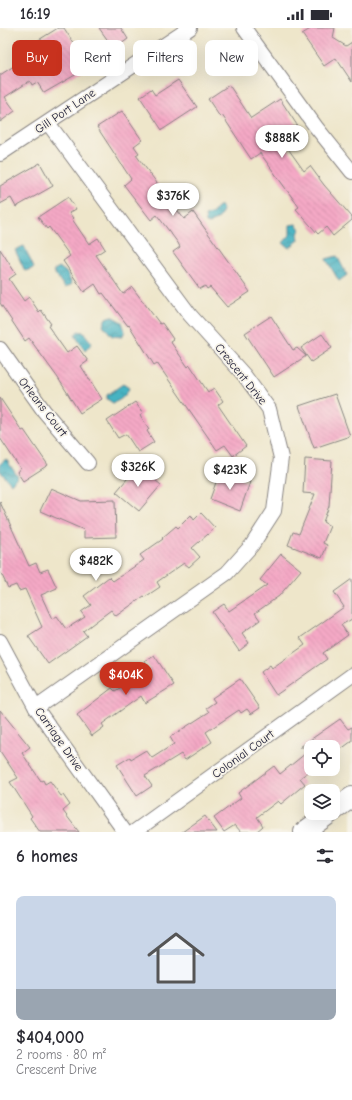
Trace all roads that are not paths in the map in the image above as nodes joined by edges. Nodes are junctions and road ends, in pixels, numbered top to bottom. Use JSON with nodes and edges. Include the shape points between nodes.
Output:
{"nodes":[{"id":1,"x":190,"y":28,"type":"edge"},
{"id":2,"x":244,"y":28,"type":"edge"},
{"id":3,"x":48,"y":123,"type":"junction"},
{"id":4,"x":0,"y":154,"type":"edge"},
{"id":5,"x":352,"y":172,"type":"edge"},
{"id":6,"x":0,"y":349,"type":"edge"},
{"id":7,"x":88,"y":463,"type":"dead end"},
{"id":8,"x":0,"y":641,"type":"edge"},
{"id":9,"x":352,"y":675,"type":"edge"},
{"id":10,"x":36,"y":708,"type":"junction"},
{"id":11,"x":352,"y":797,"type":"edge"},
{"id":12,"x":340,"y":806,"type":"edge"},
{"id":13,"x":320,"y":820,"type":"edge"},
{"id":14,"x":126,"y":832,"type":"edge"},
{"id":15,"x":134,"y":832,"type":"edge"},
{"id":16,"x":304,"y":832,"type":"edge"}],
"edges":[{"from":1,"to":3,"type":"street","name":"Gill Port Lane"},
{"from":2,"to":5,"type":"street"},
{"from":3,"to":4,"type":"street","name":"Gill Port Lane"},
{"from":3,"to":10,"type":"street","name":"Crescent Drive","via":[[190,315],[244,375],[269,409],[281,458],[274,511],[252,545],[227,574]]},
{"from":6,"to":7,"type":"street","name":"Orleans Court","via":[[44,411]]},
{"from":8,"to":10,"type":"street","name":"Carriage Drive"},
{"from":9,"to":15,"type":"street","name":"Colonial Court"},
{"from":10,"to":14,"type":"street","name":"Carriage Drive"},
{"from":11,"to":12,"type":"main road"},
{"from":13,"to":16,"type":"main road"}]}
